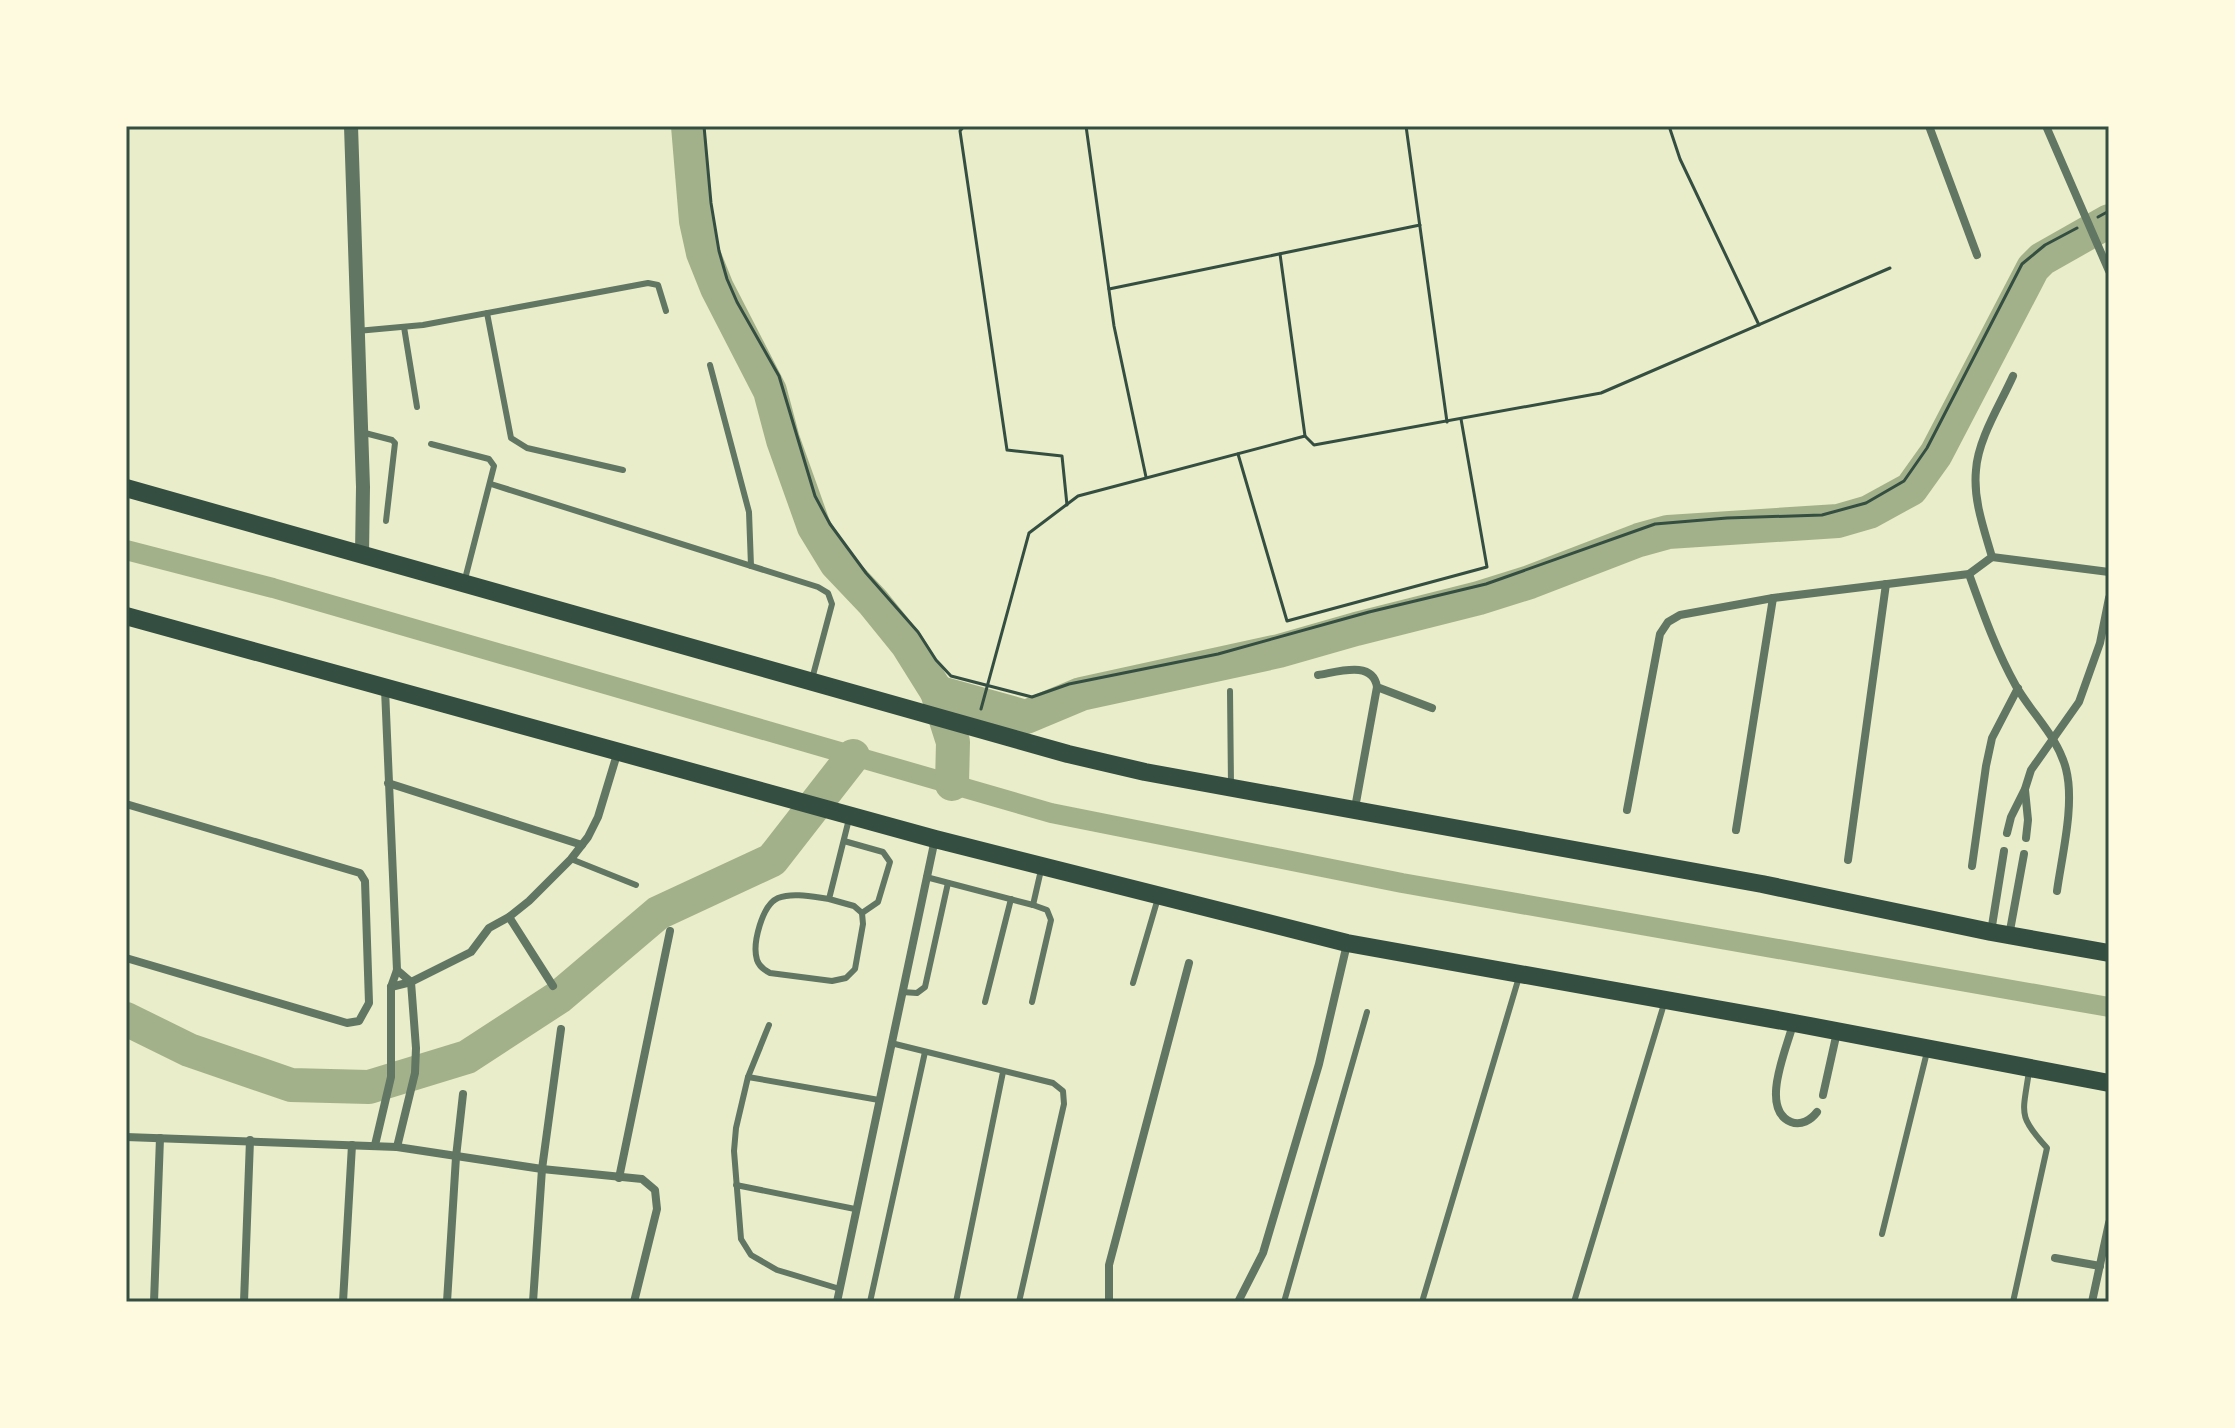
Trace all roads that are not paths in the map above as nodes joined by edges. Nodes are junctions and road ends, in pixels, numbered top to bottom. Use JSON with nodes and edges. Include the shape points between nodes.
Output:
{"nodes":[{"id":1,"x":351,"y":126,"type":"edge"},
{"id":2,"x":1929,"y":126,"type":"edge"},
{"id":3,"x":2046,"y":126,"type":"edge"},
{"id":4,"x":1977,"y":255,"type":"dead end"},
{"id":5,"x":2108,"y":270,"type":"edge"},
{"id":6,"x":666,"y":311,"type":"dead end"},
{"id":7,"x":487,"y":313,"type":"junction"},
{"id":8,"x":404,"y":327,"type":"junction"},
{"id":9,"x":357,"y":331,"type":"junction"},
{"id":10,"x":710,"y":365,"type":"dead end"},
{"id":11,"x":2013,"y":376,"type":"dead end"},
{"id":12,"x":417,"y":407,"type":"dead end"},
{"id":13,"x":361,"y":432,"type":"junction"},
{"id":14,"x":431,"y":444,"type":"dead end"},
{"id":15,"x":623,"y":470,"type":"dead end"},
{"id":16,"x":491,"y":484,"type":"junction"},
{"id":17,"x":126,"y":488,"type":"edge"},
{"id":18,"x":386,"y":521,"type":"dead end"},
{"id":19,"x":362,"y":554,"type":"junction"},
{"id":20,"x":1992,"y":557,"type":"junction"},
{"id":21,"x":751,"y":566,"type":"junction"},
{"id":22,"x":2109,"y":572,"type":"edge"},
{"id":23,"x":1969,"y":574,"type":"junction"},
{"id":24,"x":464,"y":583,"type":"junction"},
{"id":25,"x":1886,"y":584,"type":"junction"},
{"id":26,"x":1773,"y":598,"type":"junction"},
{"id":27,"x":2109,"y":598,"type":"edge"},
{"id":28,"x":126,"y":616,"type":"edge"},
{"id":29,"x":1318,"y":675,"type":"dead end"},
{"id":30,"x":811,"y":681,"type":"junction"},
{"id":31,"x":385,"y":686,"type":"junction"},
{"id":32,"x":1377,"y":687,"type":"junction"},
{"id":33,"x":2018,"y":688,"type":"junction"},
{"id":34,"x":1230,"y":691,"type":"dead end"},
{"id":35,"x":1432,"y":708,"type":"dead end"},
{"id":36,"x":2052,"y":737,"type":"junction"},
{"id":37,"x":618,"y":750,"type":"junction"},
{"id":38,"x":388,"y":783,"type":"junction"},
{"id":39,"x":1231,"y":789,"type":"junction"},
{"id":40,"x":2025,"y":789,"type":"junction"},
{"id":41,"x":126,"y":804,"type":"edge"},
{"id":42,"x":1627,"y":810,"type":"dead end"},
{"id":43,"x":1354,"y":812,"type":"junction"},
{"id":44,"x":849,"y":815,"type":"junction"},
{"id":45,"x":1736,"y":830,"type":"dead end"},
{"id":46,"x":2007,"y":833,"type":"dead end"},
{"id":47,"x":2026,"y":838,"type":"dead end"},
{"id":48,"x":935,"y":839,"type":"junction"},
{"id":49,"x":844,"y":841,"type":"junction"},
{"id":50,"x":582,"y":845,"type":"junction"},
{"id":51,"x":2004,"y":851,"type":"dead end"},
{"id":52,"x":2024,"y":854,"type":"dead end"},
{"id":53,"x":571,"y":859,"type":"junction"},
{"id":54,"x":1848,"y":860,"type":"dead end"},
{"id":55,"x":1042,"y":866,"type":"junction"},
{"id":56,"x":1972,"y":866,"type":"dead end"},
{"id":57,"x":926,"y":877,"type":"junction"},
{"id":58,"x":948,"y":883,"type":"junction"},
{"id":59,"x":636,"y":885,"type":"dead end"},
{"id":60,"x":2057,"y":891,"type":"dead end"},
{"id":61,"x":1159,"y":895,"type":"junction"},
{"id":62,"x":829,"y":899,"type":"junction"},
{"id":63,"x":1011,"y":899,"type":"junction"},
{"id":64,"x":1033,"y":905,"type":"junction"},
{"id":65,"x":862,"y":913,"type":"junction"},
{"id":66,"x":509,"y":917,"type":"junction"},
{"id":67,"x":670,"y":931,"type":"dead end"},
{"id":68,"x":2000,"y":934,"type":"junction"},
{"id":69,"x":1347,"y":943,"type":"junction"},
{"id":70,"x":2109,"y":953,"type":"edge"},
{"id":71,"x":126,"y":958,"type":"edge"},
{"id":72,"x":1189,"y":963,"type":"dead end"},
{"id":73,"x":397,"y":970,"type":"junction"},
{"id":74,"x":1520,"y":974,"type":"junction"},
{"id":75,"x":411,"y":982,"type":"junction"},
{"id":76,"x":1133,"y":983,"type":"dead end"},
{"id":77,"x":553,"y":986,"type":"dead end"},
{"id":78,"x":391,"y":987,"type":"junction"},
{"id":79,"x":902,"y":992,"type":"junction"},
{"id":80,"x":1665,"y":1001,"type":"junction"},
{"id":81,"x":985,"y":1002,"type":"dead end"},
{"id":82,"x":1032,"y":1002,"type":"dead end"},
{"id":83,"x":1367,"y":1012,"type":"dead end"},
{"id":84,"x":1794,"y":1023,"type":"junction"},
{"id":85,"x":769,"y":1025,"type":"dead end"},
{"id":86,"x":561,"y":1029,"type":"dead end"},
{"id":87,"x":1837,"y":1031,"type":"junction"},
{"id":88,"x":891,"y":1043,"type":"junction"},
{"id":89,"x":1928,"y":1049,"type":"junction"},
{"id":90,"x":925,"y":1052,"type":"junction"},
{"id":91,"x":2029,"y":1068,"type":"junction"},
{"id":92,"x":1003,"y":1072,"type":"junction"},
{"id":93,"x":748,"y":1077,"type":"junction"},
{"id":94,"x":2109,"y":1083,"type":"edge"},
{"id":95,"x":463,"y":1094,"type":"dead end"},
{"id":96,"x":1823,"y":1095,"type":"dead end"},
{"id":97,"x":879,"y":1100,"type":"junction"},
{"id":98,"x":1817,"y":1112,"type":"dead end"},
{"id":99,"x":126,"y":1137,"type":"edge"},
{"id":100,"x":160,"y":1138,"type":"junction"},
{"id":101,"x":250,"y":1140,"type":"junction"},
{"id":102,"x":352,"y":1145,"type":"junction"},
{"id":103,"x":375,"y":1145,"type":"junction"},
{"id":104,"x":397,"y":1147,"type":"junction"},
{"id":105,"x":456,"y":1157,"type":"junction"},
{"id":106,"x":542,"y":1169,"type":"junction"},
{"id":107,"x":619,"y":1178,"type":"junction"},
{"id":108,"x":736,"y":1185,"type":"junction"},
{"id":109,"x":855,"y":1209,"type":"junction"},
{"id":110,"x":2109,"y":1223,"type":"edge"},
{"id":111,"x":1882,"y":1234,"type":"dead end"},
{"id":112,"x":2055,"y":1258,"type":"dead end"},
{"id":113,"x":2100,"y":1266,"type":"junction"},
{"id":114,"x":840,"y":1289,"type":"junction"},
{"id":115,"x":154,"y":1302,"type":"edge"},
{"id":116,"x":244,"y":1302,"type":"edge"},
{"id":117,"x":343,"y":1302,"type":"edge"},
{"id":118,"x":447,"y":1302,"type":"edge"},
{"id":119,"x":533,"y":1302,"type":"edge"},
{"id":120,"x":634,"y":1302,"type":"edge"},
{"id":121,"x":837,"y":1302,"type":"edge"},
{"id":122,"x":870,"y":1302,"type":"edge"},
{"id":123,"x":956,"y":1302,"type":"edge"},
{"id":124,"x":1019,"y":1302,"type":"edge"},
{"id":125,"x":1109,"y":1302,"type":"edge"},
{"id":126,"x":1238,"y":1302,"type":"edge"},
{"id":127,"x":1284,"y":1302,"type":"edge"},
{"id":128,"x":1422,"y":1302,"type":"edge"},
{"id":129,"x":1574,"y":1302,"type":"edge"},
{"id":130,"x":2013,"y":1302,"type":"edge"},
{"id":131,"x":2092,"y":1302,"type":"edge"}],
"edges":[{"from":1,"to":9,"type":"street"},
{"from":2,"to":4,"type":"street"},
{"from":3,"to":5,"type":"street"},
{"from":6,"to":7,"type":"lane","via":[[658,285],[648,283]]},
{"from":7,"to":8,"type":"lane"},
{"from":7,"to":15,"type":"lane","via":[[511,438],[527,448]]},
{"from":8,"to":9,"type":"lane"},
{"from":8,"to":12,"type":"lane"},
{"from":9,"to":13,"type":"street"},
{"from":10,"to":21,"type":"lane","via":[[749,512]]},
{"from":11,"to":20,"type":"street","via":[[1975,471],[1978,508]]},
{"from":13,"to":18,"type":"lane","via":[[395,443]]},
{"from":13,"to":19,"type":"street"},
{"from":14,"to":16,"type":"lane","via":[[489,459],[494,466]]},
{"from":16,"to":21,"type":"lane"},
{"from":16,"to":24,"type":"lane"},
{"from":17,"to":19,"type":"main road"},
{"from":19,"to":24,"type":"main road"},
{"from":20,"to":22,"type":"street"},
{"from":20,"to":23,"type":"street"},
{"from":21,"to":30,"type":"lane","via":[[818,587],[832,599]]},
{"from":23,"to":25,"type":"street"},
{"from":23,"to":33,"type":"street","via":[[1991,637]]},
{"from":24,"to":30,"type":"main road"},
{"from":25,"to":26,"type":"street"},
{"from":25,"to":54,"type":"street"},
{"from":26,"to":42,"type":"street","via":[[1680,615],[1668,622],[1660,634]]},
{"from":26,"to":45,"type":"street"},
{"from":27,"to":36,"type":"street","via":[[2079,702]]},
{"from":28,"to":31,"type":"main road"},
{"from":29,"to":32,"type":"street","via":[[1368,671]]},
{"from":30,"to":39,"type":"main road","via":[[1012,738]]},
{"from":31,"to":37,"type":"main road"},
{"from":31,"to":38,"type":"street"},
{"from":32,"to":35,"type":"street"},
{"from":32,"to":43,"type":"street"},
{"from":33,"to":36,"type":"street"},
{"from":33,"to":56,"type":"street","via":[[1992,738]]},
{"from":34,"to":39,"type":"lane"},
{"from":36,"to":40,"type":"street"},
{"from":36,"to":60,"type":"street","via":[[2066,769],[2069,798]]},
{"from":37,"to":44,"type":"main road"},
{"from":37,"to":50,"type":"street","via":[[598,817]]},
{"from":38,"to":50,"type":"street"},
{"from":38,"to":73,"type":"street"},
{"from":39,"to":43,"type":"main road"},
{"from":40,"to":46,"type":"street"},
{"from":40,"to":47,"type":"street"},
{"from":41,"to":71,"type":"street","via":[[360,873],[365,881],[369,1003],[359,1021],[347,1023]]},
{"from":43,"to":68,"type":"main road","via":[[1762,884]]},
{"from":44,"to":48,"type":"main road"},
{"from":44,"to":49,"type":"lane"},
{"from":48,"to":55,"type":"main road"},
{"from":48,"to":57,"type":"street"},
{"from":49,"to":62,"type":"lane"},
{"from":49,"to":65,"type":"lane","via":[[883,852],[890,862],[878,902]]},
{"from":50,"to":53,"type":"street"},
{"from":51,"to":68,"type":"street"},
{"from":52,"to":68,"type":"street"},
{"from":53,"to":59,"type":"lane"},
{"from":53,"to":66,"type":"street"},
{"from":55,"to":61,"type":"main road"},
{"from":55,"to":64,"type":"lane"},
{"from":57,"to":58,"type":"lane"},
{"from":57,"to":79,"type":"street"},
{"from":58,"to":63,"type":"lane"},
{"from":58,"to":79,"type":"lane","via":[[925,987],[917,993]]},
{"from":61,"to":69,"type":"main road"},
{"from":61,"to":76,"type":"lane"},
{"from":62,"to":65,"type":"lane"},
{"from":62,"to":65,"type":"lane","via":[[787,896],[769,905],[755,950],[763,969],[808,979],[846,978],[855,969]]},
{"from":63,"to":64,"type":"lane"},
{"from":63,"to":81,"type":"lane"},
{"from":64,"to":82,"type":"lane","via":[[1047,910],[1051,920]]},
{"from":66,"to":75,"type":"street","via":[[489,928],[471,952]]},
{"from":66,"to":77,"type":"street"},
{"from":67,"to":107,"type":"street"},
{"from":68,"to":70,"type":"main road"},
{"from":69,"to":74,"type":"main road"},
{"from":69,"to":126,"type":"street","via":[[1319,1064],[1263,1253]]},
{"from":72,"to":125,"type":"street","via":[[1109,1265]]},
{"from":73,"to":75,"type":"street"},
{"from":73,"to":78,"type":"street"},
{"from":74,"to":80,"type":"main road"},
{"from":74,"to":128,"type":"lane"},
{"from":75,"to":78,"type":"street"},
{"from":75,"to":104,"type":"street","via":[[415,1073]]},
{"from":78,"to":103,"type":"street","via":[[391,1077]]},
{"from":79,"to":88,"type":"street"},
{"from":80,"to":84,"type":"main road"},
{"from":80,"to":129,"type":"lane"},
{"from":83,"to":127,"type":"lane"},
{"from":84,"to":87,"type":"main road"},
{"from":84,"to":98,"type":"street","via":[[1774,1091],[1775,1106],[1795,1124],[1811,1120]]},
{"from":85,"to":93,"type":"lane"},
{"from":86,"to":106,"type":"street"},
{"from":87,"to":89,"type":"main road"},
{"from":87,"to":96,"type":"street"},
{"from":88,"to":90,"type":"lane"},
{"from":88,"to":97,"type":"street"},
{"from":89,"to":91,"type":"main road"},
{"from":89,"to":111,"type":"lane"},
{"from":90,"to":92,"type":"lane"},
{"from":90,"to":122,"type":"lane"},
{"from":91,"to":94,"type":"main road"},
{"from":91,"to":130,"type":"lane","via":[[2026,1125],[2047,1148]]},
{"from":92,"to":123,"type":"lane"},
{"from":92,"to":124,"type":"lane","via":[[1053,1083],[1063,1091],[1064,1104]]},
{"from":93,"to":97,"type":"lane"},
{"from":93,"to":108,"type":"lane","via":[[736,1128]]},
{"from":95,"to":105,"type":"street"},
{"from":97,"to":109,"type":"street"},
{"from":99,"to":100,"type":"street"},
{"from":100,"to":101,"type":"street"},
{"from":100,"to":115,"type":"street"},
{"from":101,"to":102,"type":"street"},
{"from":101,"to":116,"type":"street"},
{"from":102,"to":103,"type":"street"},
{"from":102,"to":117,"type":"street"},
{"from":103,"to":104,"type":"street"},
{"from":104,"to":105,"type":"street"},
{"from":105,"to":106,"type":"street"},
{"from":105,"to":118,"type":"street"},
{"from":106,"to":107,"type":"street"},
{"from":106,"to":119,"type":"street"},
{"from":107,"to":120,"type":"street","via":[[642,1179],[658,1197]]},
{"from":108,"to":109,"type":"lane"},
{"from":108,"to":114,"type":"lane","via":[[741,1239],[751,1255],[777,1270]]},
{"from":109,"to":114,"type":"street"},
{"from":110,"to":113,"type":"street"},
{"from":112,"to":113,"type":"street"},
{"from":113,"to":131,"type":"street"},
{"from":114,"to":121,"type":"street"}]}
